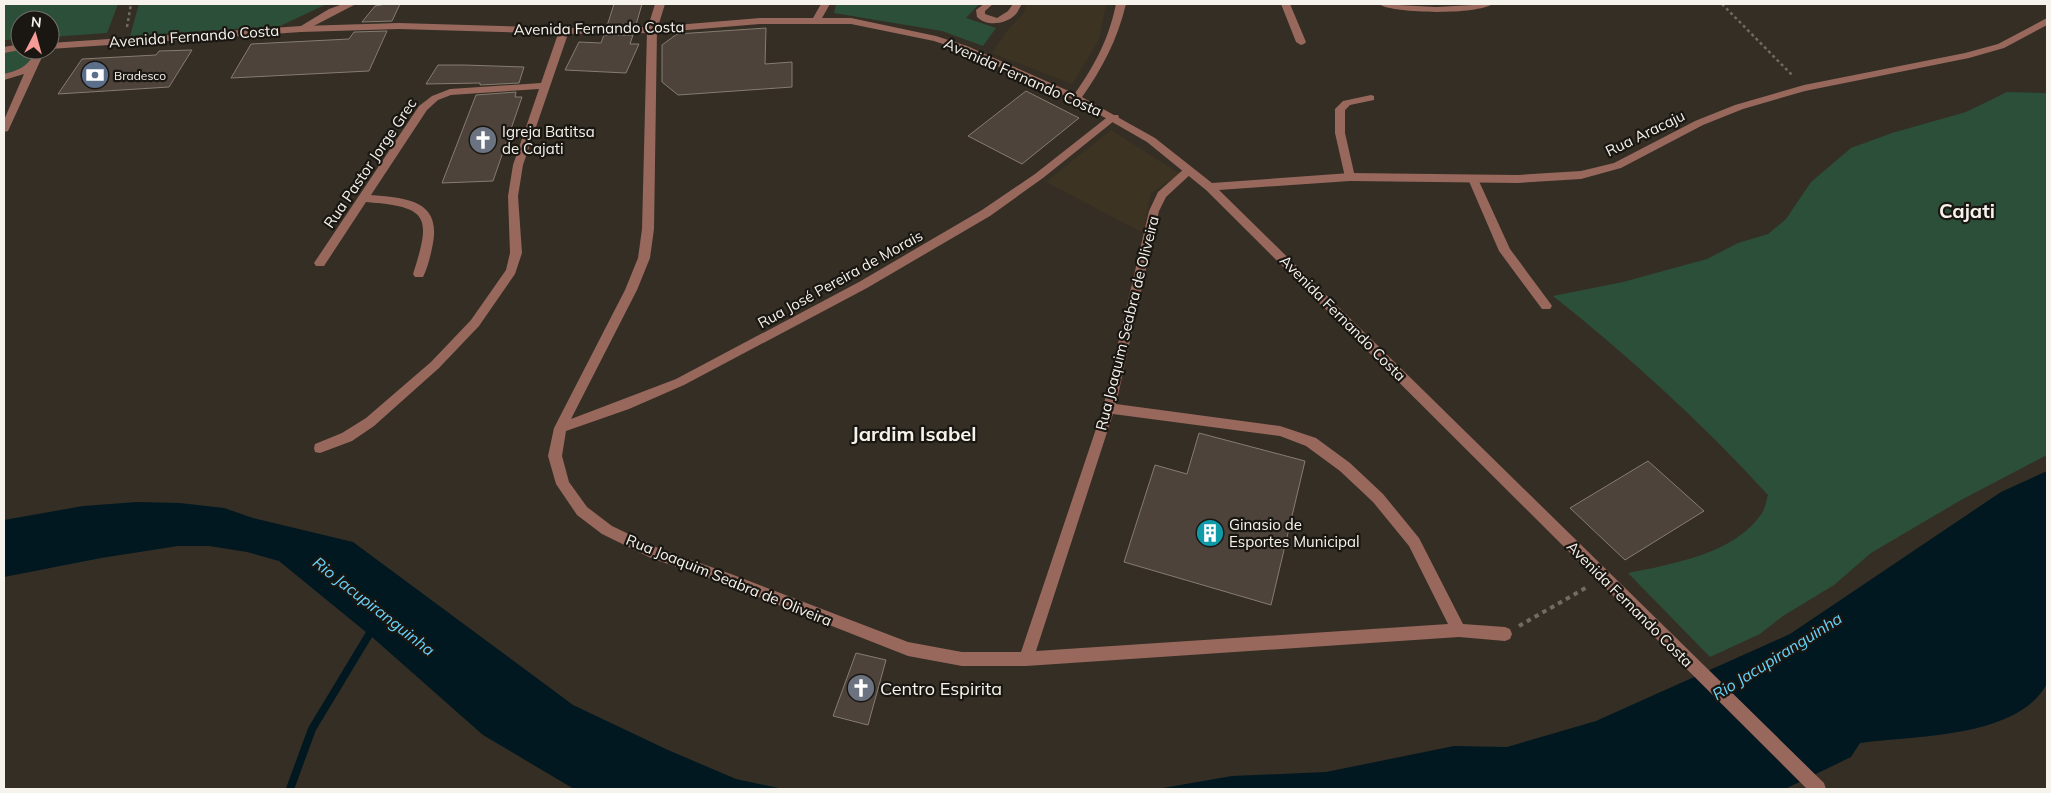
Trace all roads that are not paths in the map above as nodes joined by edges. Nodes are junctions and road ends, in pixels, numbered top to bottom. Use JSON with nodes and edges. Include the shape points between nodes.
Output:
{"nodes":[{"id":1,"x":351,"y":4,"type":"edge"},
{"id":2,"x":660,"y":4,"type":"edge"},
{"id":3,"x":825,"y":4,"type":"edge"},
{"id":4,"x":989,"y":4,"type":"edge"},
{"id":5,"x":1017,"y":4,"type":"edge"},
{"id":6,"x":1121,"y":4,"type":"edge"},
{"id":7,"x":1285,"y":4,"type":"edge"},
{"id":8,"x":1384,"y":4,"type":"edge"},
{"id":9,"x":1487,"y":4,"type":"edge"},
{"id":10,"x":817,"y":20,"type":"junction"},
{"id":11,"x":2047,"y":21,"type":"edge"},
{"id":12,"x":302,"y":28,"type":"junction"},
{"id":13,"x":564,"y":30,"type":"junction"},
{"id":14,"x":652,"y":30,"type":"junction"},
{"id":15,"x":1301,"y":42,"type":"dead end"},
{"id":16,"x":60,"y":45,"type":"edge"},
{"id":17,"x":35,"y":60,"type":"edge"},
{"id":18,"x":32,"y":65,"type":"junction"},
{"id":19,"x":4,"y":77,"type":"edge"},
{"id":20,"x":544,"y":86,"type":"junction"},
{"id":21,"x":1077,"y":98,"type":"junction"},
{"id":22,"x":1371,"y":98,"type":"dead end"},
{"id":23,"x":1114,"y":117,"type":"junction"},
{"id":24,"x":4,"y":129,"type":"edge"},
{"id":25,"x":1189,"y":170,"type":"junction"},
{"id":26,"x":1350,"y":177,"type":"junction"},
{"id":27,"x":1474,"y":179,"type":"junction"},
{"id":28,"x":1210,"y":188,"type":"junction"},
{"id":29,"x":363,"y":198,"type":"junction"},
{"id":30,"x":320,"y":263,"type":"dead end"},
{"id":31,"x":419,"y":274,"type":"dead end"},
{"id":32,"x":1546,"y":306,"type":"dead end"},
{"id":33,"x":1109,"y":408,"type":"junction"},
{"id":34,"x":560,"y":428,"type":"junction"},
{"id":35,"x":320,"y":448,"type":"dead end"},
{"id":36,"x":1459,"y":630,"type":"junction"},
{"id":37,"x":1505,"y":634,"type":"road end"},
{"id":38,"x":1026,"y":659,"type":"junction"},
{"id":39,"x":1818,"y":789,"type":"edge"}],
"edges":[{"from":1,"to":12,"type":"street"},
{"from":2,"to":14,"type":"street","name":"Rua Joaquim Seabra de Oliveira"},
{"from":3,"to":10,"type":"street"},
{"from":4,"to":5,"type":"street","via":[[980,10],[980,15],[998,21],[1012,13]]},
{"from":6,"to":21,"type":"street","via":[[1104,60]]},
{"from":7,"to":15,"type":"street"},
{"from":8,"to":9,"type":"street","via":[[1421,10]]},
{"from":10,"to":14,"type":"street","name":"Avenida Fernando Costa"},
{"from":10,"to":21,"type":"street","name":"Avenida Fernando Costa","via":[[851,21],[936,38]]},
{"from":11,"to":27,"type":"street","name":"Rua Aracaju","via":[[2001,46],[1966,56],[1804,88],[1739,107],[1699,123],[1634,158],[1597,172],[1541,179]]},
{"from":12,"to":13,"type":"street","name":"Avenida Fernando Costa","via":[[399,26]]},
{"from":12,"to":16,"type":"street","name":"Avenida Fernando Costa"},
{"from":13,"to":14,"type":"street","name":"Avenida Fernando Costa"},
{"from":13,"to":20,"type":"street"},
{"from":14,"to":34,"type":"street","name":"Rua Joaquim Seabra de Oliveira","via":[[648,229],[644,258],[631,290]]},
{"from":17,"to":18,"type":"street"},
{"from":18,"to":19,"type":"street"},
{"from":18,"to":24,"type":"street"},
{"from":20,"to":29,"type":"street","name":"Rua Pastor Jorge Grec","via":[[450,92],[435,98],[423,108]]},
{"from":20,"to":35,"type":"street","via":[[518,165],[513,196],[516,253],[512,271],[475,324],[435,365],[370,422],[347,437]]},
{"from":21,"to":23,"type":"street","name":"Avenida Fernando Costa"},
{"from":22,"to":26,"type":"street","via":[[1347,103],[1340,109],[1340,133]]},
{"from":23,"to":25,"type":"street","name":"Avenida Fernando Costa","via":[[1151,140]]},
{"from":23,"to":34,"type":"street","name":"Rua José Pereira de Morais","via":[[986,213],[863,285],[680,382]]},
{"from":25,"to":28,"type":"street","name":"Avenida Fernando Costa"},
{"from":25,"to":33,"type":"street","name":"Rua Joaquim Seabra de Oliveira","via":[[1162,195],[1154,211]]},
{"from":26,"to":27,"type":"street","name":"Rua Aracaju"},
{"from":26,"to":28,"type":"street","name":"Rua Aracaju"},
{"from":27,"to":32,"type":"street","via":[[1505,251]]},
{"from":28,"to":39,"type":"street","name":"Avenida Fernando Costa"},
{"from":29,"to":30,"type":"street","name":"Rua Pastor Jorge Grec"},
{"from":29,"to":31,"type":"street","via":[[407,202],[423,208],[429,220],[429,234],[428,250]]},
{"from":33,"to":36,"type":"street","via":[[1280,432],[1311,442],[1346,467],[1378,498],[1414,542]]},
{"from":33,"to":38,"type":"street","name":"Rua Joaquim Seabra de Oliveira"},
{"from":34,"to":38,"type":"street","name":"Rua Joaquim Seabra de Oliveira","via":[[555,456],[563,484],[582,510],[607,530],[656,554],[908,649],[962,659]]},
{"from":36,"to":37,"type":"street","name":"Rua Joaquim Seabra de Oliveira"},
{"from":36,"to":38,"type":"street","name":"Rua Joaquim Seabra de Oliveira"}]}
